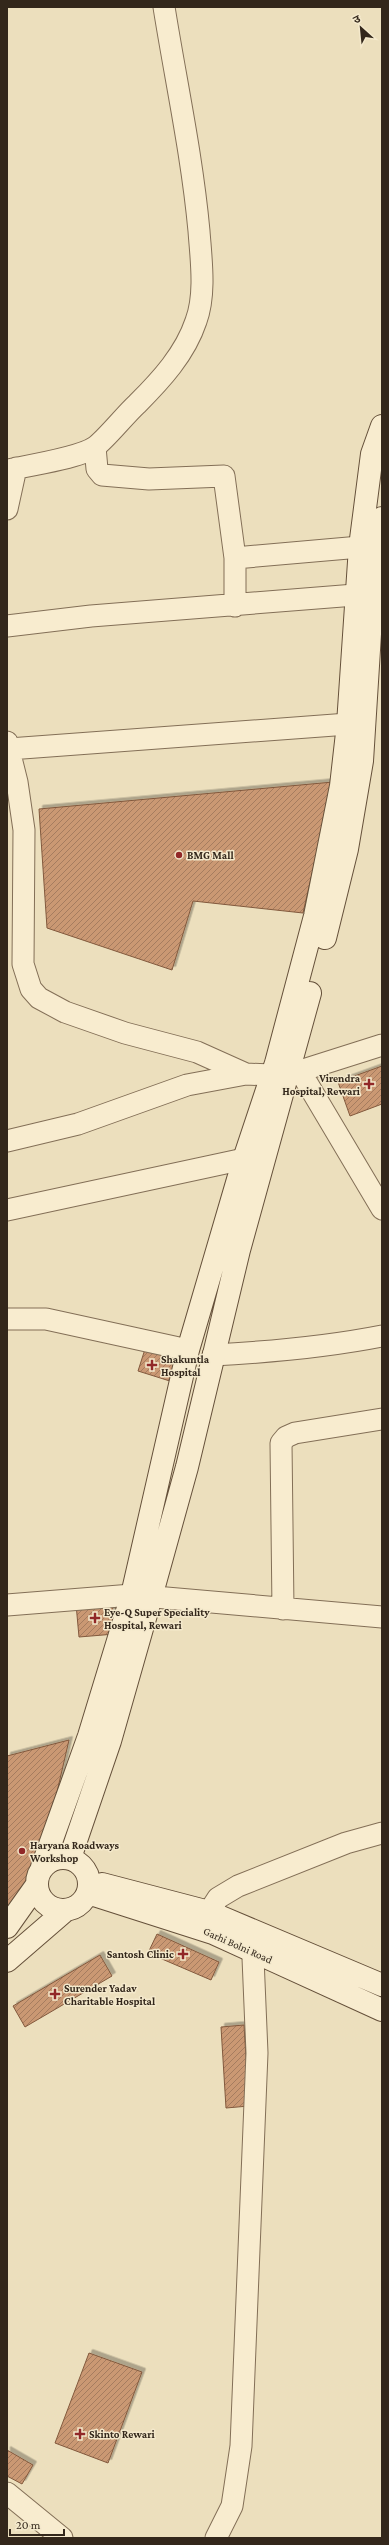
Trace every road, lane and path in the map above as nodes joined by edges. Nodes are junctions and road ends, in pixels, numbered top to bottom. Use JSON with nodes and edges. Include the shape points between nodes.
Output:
{"nodes":[{"id":1,"x":164,"y":7,"type":"edge"},
{"id":2,"x":382,"y":426,"type":"edge"},
{"id":3,"x":95,"y":447,"type":"junction"},
{"id":4,"x":377,"y":453,"type":"edge"},
{"id":5,"x":12,"y":469,"type":"edge"},
{"id":6,"x":7,"y":508,"type":"edge"},
{"id":7,"x":382,"y":518,"type":"edge"},
{"id":8,"x":360,"y":548,"type":"junction"},
{"id":9,"x":235,"y":558,"type":"junction"},
{"id":10,"x":370,"y":600,"type":"edge"},
{"id":11,"x":235,"y":606,"type":"junction"},
{"id":12,"x":7,"y":626,"type":"edge"},
{"id":13,"x":348,"y":724,"type":"junction"},
{"id":14,"x":8,"y":746,"type":"edge"},
{"id":15,"x":16,"y":974,"type":"edge"},
{"id":16,"x":382,"y":1045,"type":"edge"},
{"id":17,"x":287,"y":1073,"type":"junction"},
{"id":18,"x":246,"y":1074,"type":"junction"},
{"id":19,"x":7,"y":1141,"type":"edge"},
{"id":20,"x":244,"y":1159,"type":"junction"},
{"id":21,"x":382,"y":1209,"type":"edge"},
{"id":22,"x":7,"y":1210,"type":"edge"},
{"id":23,"x":7,"y":1319,"type":"edge"},
{"id":24,"x":382,"y":1336,"type":"edge"},
{"id":25,"x":188,"y":1350,"type":"junction"},
{"id":26,"x":213,"y":1354,"type":"junction"},
{"id":27,"x":382,"y":1419,"type":"edge"},
{"id":28,"x":141,"y":1596,"type":"junction"},
{"id":29,"x":7,"y":1605,"type":"edge"},
{"id":30,"x":283,"y":1609,"type":"junction"},
{"id":31,"x":382,"y":1617,"type":"edge"},
{"id":32,"x":382,"y":1833,"type":"edge"},
{"id":33,"x":70,"y":1858,"type":"junction"},
{"id":34,"x":39,"y":1877,"type":"junction"},
{"id":35,"x":89,"y":1887,"type":"junction"},
{"id":36,"x":66,"y":1910,"type":"junction"},
{"id":37,"x":206,"y":1921,"type":"junction"},
{"id":38,"x":7,"y":1927,"type":"edge"},
{"id":39,"x":252,"y":1929,"type":"junction"},
{"id":40,"x":251,"y":1951,"type":"junction"},
{"id":41,"x":7,"y":1961,"type":"edge"},
{"id":42,"x":382,"y":1985,"type":"edge"},
{"id":43,"x":382,"y":2010,"type":"edge"},
{"id":44,"x":7,"y":2493,"type":"edge"},
{"id":45,"x":62,"y":2538,"type":"edge"},
{"id":46,"x":216,"y":2538,"type":"edge"}],
"edges":[{"from":1,"to":3,"type":"street","via":[[193,171],[201,255],[197,319],[190,338],[174,363],[150,392]]},
{"from":2,"to":4,"type":"main road"},
{"from":3,"to":5,"type":"street","via":[[79,454]]},
{"from":3,"to":9,"type":"street","via":[[97,469],[102,475],[149,479],[224,476]]},
{"from":4,"to":8,"type":"main road"},
{"from":5,"to":6,"type":"street"},
{"from":7,"to":10,"type":"main road"},
{"from":8,"to":9,"type":"street"},
{"from":8,"to":10,"type":"main road"},
{"from":9,"to":11,"type":"street"},
{"from":10,"to":11,"type":"street"},
{"from":10,"to":13,"type":"main road"},
{"from":10,"to":17,"type":"main road","via":[[362,761],[347,849]]},
{"from":11,"to":12,"type":"street","via":[[91,616]]},
{"from":13,"to":14,"type":"street"},
{"from":13,"to":17,"type":"main road","via":[[341,786]]},
{"from":14,"to":15,"type":"street","via":[[17,782],[24,830],[23,964]]},
{"from":15,"to":18,"type":"street","via":[[39,998],[65,1012],[125,1033],[197,1052]]},
{"from":16,"to":17,"type":"street"},
{"from":17,"to":18,"type":"street"},
{"from":17,"to":20,"type":"main road"},
{"from":17,"to":21,"type":"street"},
{"from":17,"to":26,"type":"main road"},
{"from":18,"to":19,"type":"street","via":[[187,1085],[78,1124]]},
{"from":20,"to":22,"type":"street"},
{"from":20,"to":25,"type":"main road"},
{"from":23,"to":25,"type":"street","via":[[46,1319]]},
{"from":24,"to":26,"type":"street","via":[[336,1345],[257,1353]]},
{"from":25,"to":28,"type":"main road"},
{"from":26,"to":28,"type":"main road","via":[[187,1467]]},
{"from":27,"to":30,"type":"street","via":[[295,1433],[281,1443]]},
{"from":28,"to":29,"type":"street"},
{"from":28,"to":30,"type":"street"},
{"from":28,"to":33,"type":"main road","via":[[110,1741]]},
{"from":28,"to":34,"type":"main road"},
{"from":30,"to":31,"type":"street"},
{"from":32,"to":37,"type":"street","via":[[346,1843],[238,1886],[218,1898]]},
{"from":33,"to":34,"type":"main road","via":[[50,1860]]},
{"from":33,"to":35,"type":"main road","via":[[80,1863],[86,1871]]},
{"from":34,"to":36,"type":"main road","via":[[40,1896],[46,1904],[55,1909]]},
{"from":34,"to":38,"type":"main road"},
{"from":35,"to":36,"type":"main road","via":[[78,1905]]},
{"from":35,"to":37,"type":"main road","name":"Garhi Bolni Road","via":[[135,1891]]},
{"from":36,"to":41,"type":"main road"},
{"from":37,"to":39,"type":"main road","name":"Garhi Bolni Road"},
{"from":37,"to":40,"type":"main road","name":"Garhi Bolni Road"},
{"from":39,"to":40,"type":"street"},
{"from":39,"to":42,"type":"main road","name":"Garhi Bolni Road"},
{"from":40,"to":43,"type":"main road","name":"Garhi Bolni Road"},
{"from":40,"to":46,"type":"street","via":[[257,2053],[241,2446],[232,2506]]},
{"from":44,"to":45,"type":"street"}]}
